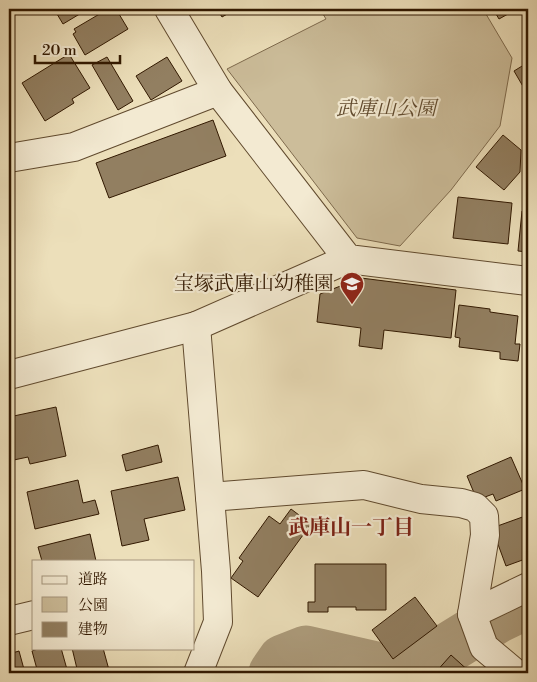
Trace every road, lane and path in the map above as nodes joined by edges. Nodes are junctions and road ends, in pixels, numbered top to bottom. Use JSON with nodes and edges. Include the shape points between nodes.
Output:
{"nodes":[{"id":1,"x":169,"y":9,"type":"edge"},
{"id":2,"x":218,"y":91,"type":"junction"},
{"id":3,"x":9,"y":158,"type":"edge"},
{"id":4,"x":348,"y":259,"type":"junction"},
{"id":5,"x":528,"y":280,"type":"edge"},
{"id":6,"x":196,"y":326,"type":"junction"},
{"id":7,"x":9,"y":375,"type":"edge"},
{"id":8,"x":210,"y":497,"type":"junction"},
{"id":9,"x":205,"y":573,"type":"edge"},
{"id":10,"x":528,"y":587,"type":"edge"},
{"id":11,"x":32,"y":614,"type":"edge"},
{"id":12,"x":472,"y":614,"type":"junction"},
{"id":13,"x":9,"y":620,"type":"edge"},
{"id":14,"x":198,"y":673,"type":"edge"},
{"id":15,"x":516,"y":673,"type":"edge"}],
"edges":[{"from":1,"to":2,"type":"street"},
{"from":2,"to":3,"type":"street","via":[[74,147]]},
{"from":2,"to":4,"type":"street"},
{"from":4,"to":5,"type":"street"},
{"from":4,"to":6,"type":"street"},
{"from":6,"to":7,"type":"street"},
{"from":6,"to":8,"type":"street"},
{"from":8,"to":9,"type":"street"},
{"from":8,"to":12,"type":"street","via":[[364,485],[421,499],[475,507],[484,516],[485,535]]},
{"from":9,"to":14,"type":"street","via":[[218,622]]},
{"from":10,"to":12,"type":"street"},
{"from":11,"to":13,"type":"street"},
{"from":12,"to":15,"type":"street","via":[[484,647]]}]}
